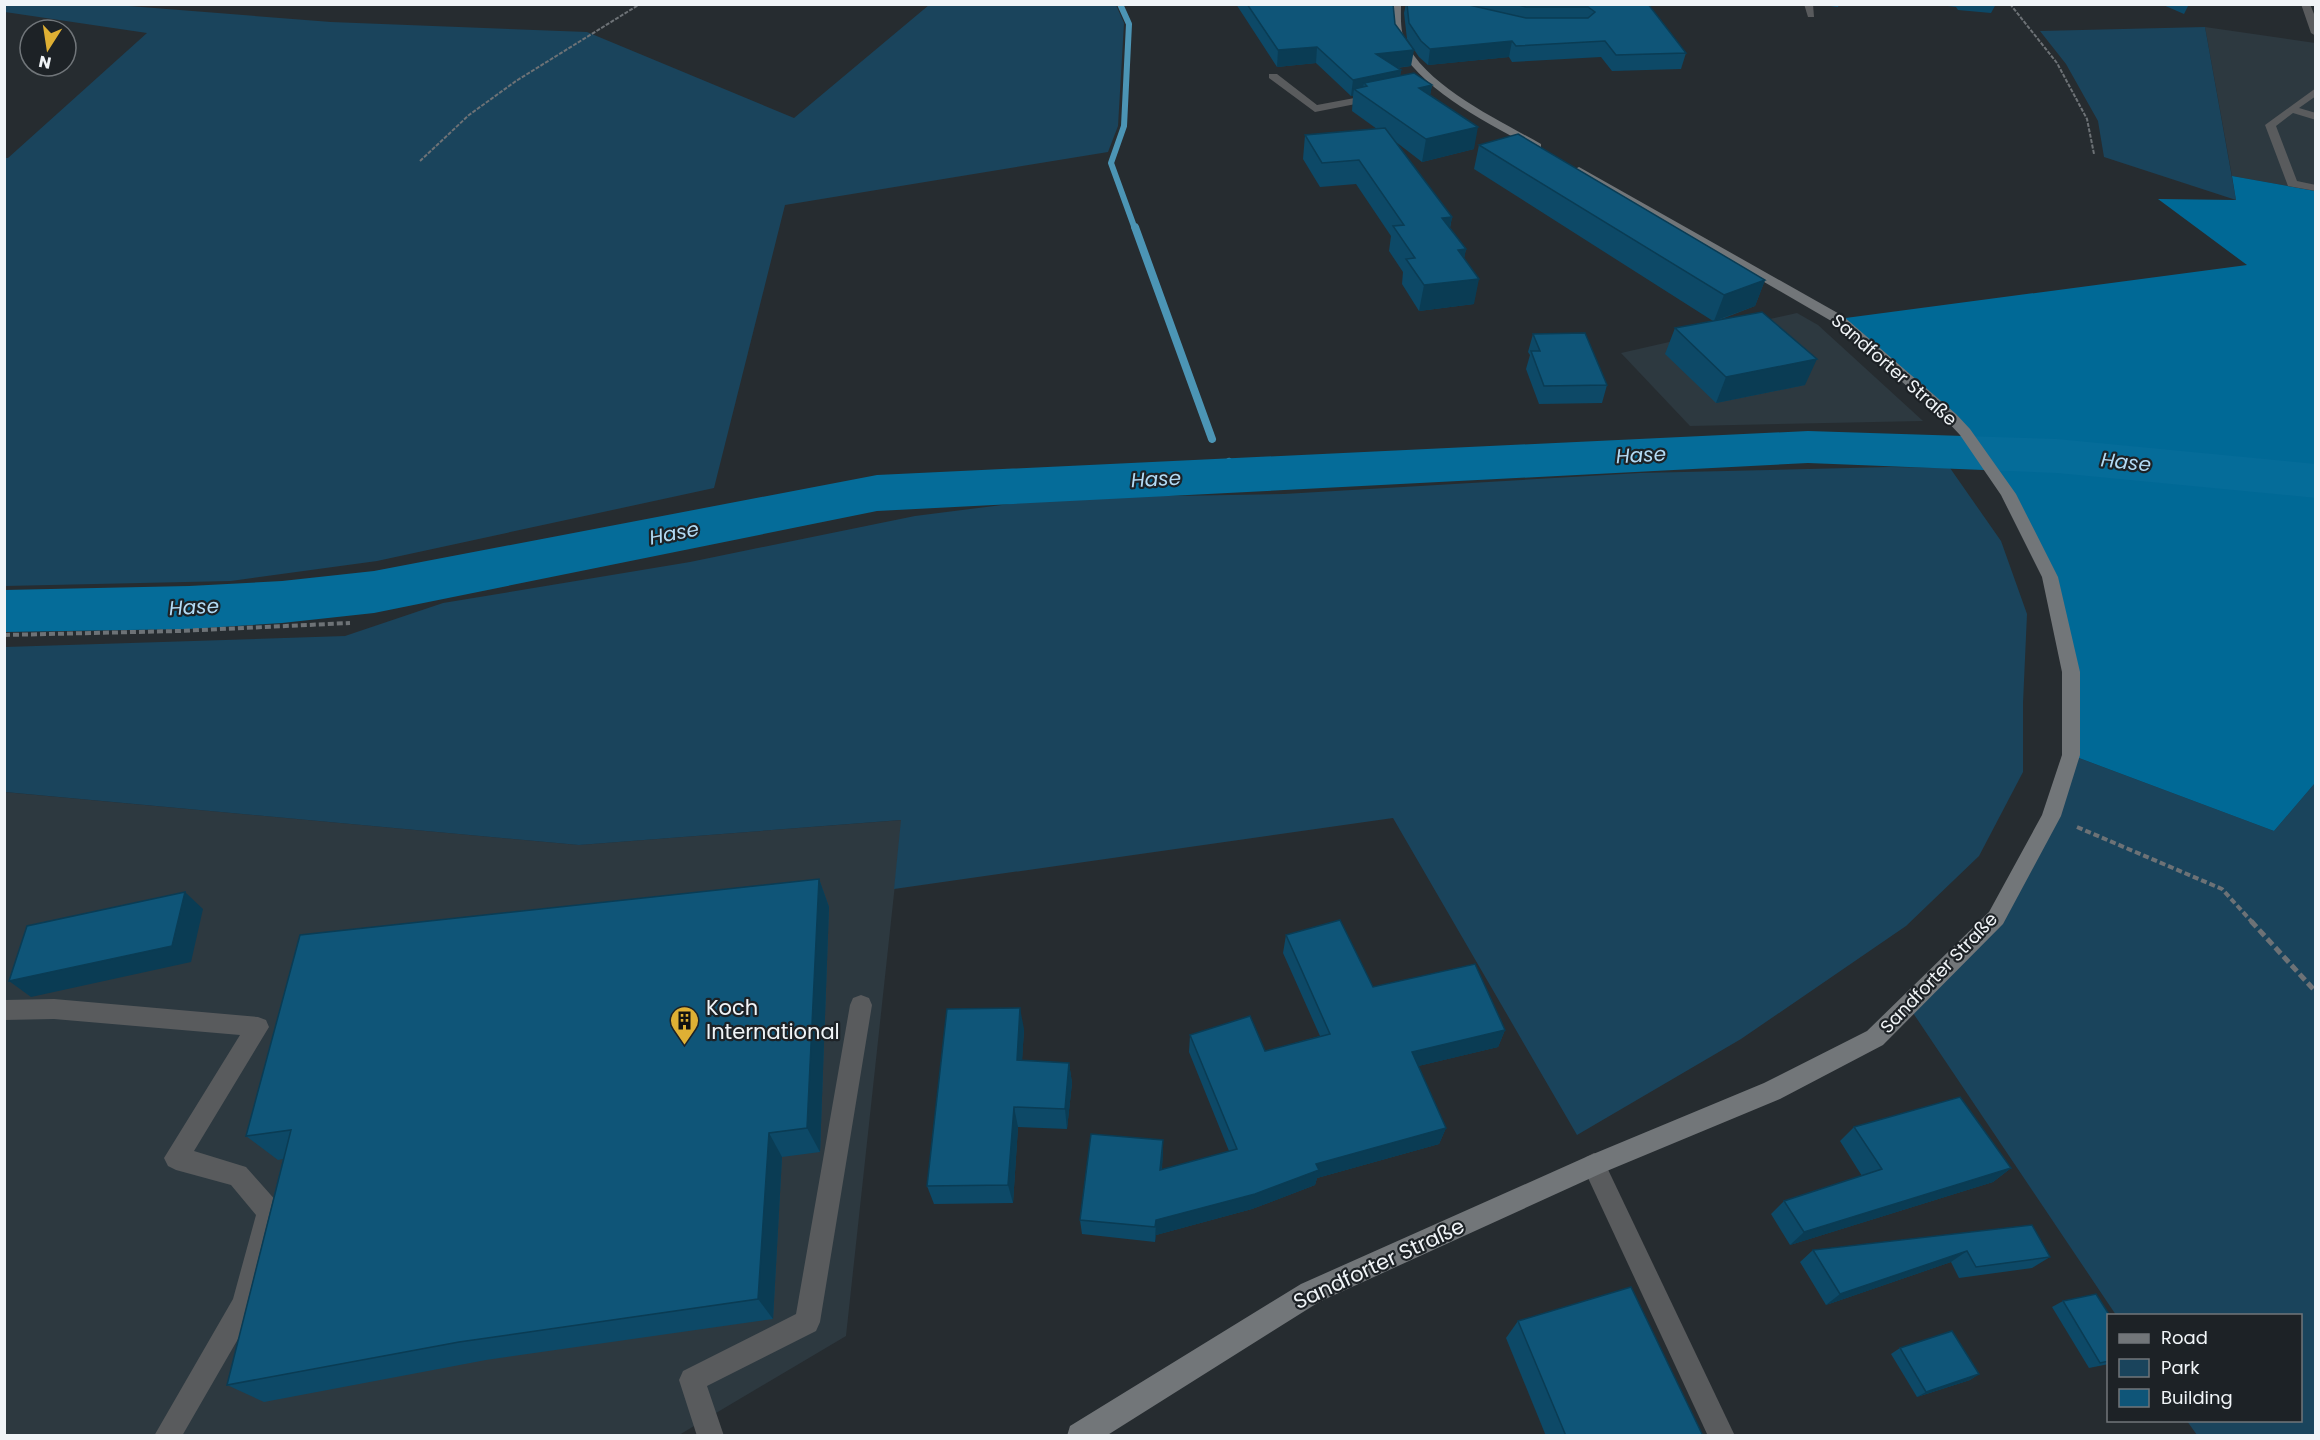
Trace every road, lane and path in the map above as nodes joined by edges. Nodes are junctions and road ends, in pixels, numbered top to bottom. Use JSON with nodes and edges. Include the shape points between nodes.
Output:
{"nodes":[{"id":1,"x":640,"y":4,"type":"edge"},
{"id":2,"x":1808,"y":4,"type":"edge"},
{"id":3,"x":2010,"y":4,"type":"edge"},
{"id":4,"x":2305,"y":4,"type":"edge"},
{"id":5,"x":1396,"y":6,"type":"edge"},
{"id":6,"x":1408,"y":9,"type":"edge"},
{"id":7,"x":1811,"y":15,"type":"dead end"},
{"id":8,"x":2316,"y":33,"type":"edge"},
{"id":9,"x":1273,"y":76,"type":"dead end"},
{"id":10,"x":2316,"y":91,"type":"edge"},
{"id":11,"x":1383,"y":95,"type":"edge"},
{"id":12,"x":2291,"y":109,"type":"junction"},
{"id":13,"x":2316,"y":117,"type":"edge"},
{"id":14,"x":1548,"y":152,"type":"edge"},
{"id":15,"x":2094,"y":154,"type":"dead end"},
{"id":16,"x":420,"y":161,"type":"dead end"},
{"id":17,"x":1569,"y":164,"type":"edge"},
{"id":18,"x":2316,"y":188,"type":"edge"},
{"id":19,"x":350,"y":623,"type":"dead end"},
{"id":20,"x":4,"y":635,"type":"edge"},
{"id":21,"x":2052,"y":816,"type":"junction"},
{"id":22,"x":2316,"y":992,"type":"edge"},
{"id":23,"x":861,"y":1005,"type":"dead end"},
{"id":24,"x":4,"y":1010,"type":"edge"},
{"id":25,"x":1594,"y":1165,"type":"junction"},
{"id":26,"x":167,"y":1436,"type":"edge"},
{"id":27,"x":711,"y":1436,"type":"edge"},
{"id":28,"x":1080,"y":1436,"type":"edge"},
{"id":29,"x":1722,"y":1436,"type":"edge"}],
"edges":[{"from":1,"to":16,"type":"path","via":[[516,81],[469,115]]},
{"from":2,"to":7,"type":"lane"},
{"from":3,"to":15,"type":"path","via":[[2057,63],[2087,119]]},
{"from":4,"to":8,"type":"lane"},
{"from":5,"to":6,"type":"lane"},
{"from":5,"to":14,"type":"street","via":[[1400,40],[1434,86]]},
{"from":9,"to":11,"type":"lane","via":[[1316,109]]},
{"from":10,"to":12,"type":"lane"},
{"from":12,"to":13,"type":"lane"},
{"from":12,"to":18,"type":"lane","via":[[2270,125],[2292,184]]},
{"from":17,"to":21,"type":"street","name":"Sandforter Straße","via":[[1838,319],[1965,432],[2008,494],[2050,577],[2072,672],[2071,755]]},
{"from":19,"to":20,"type":"path"},
{"from":21,"to":22,"type":"path","via":[[2222,890]]},
{"from":21,"to":25,"type":"street","name":"Sandforter Straße","via":[[1996,918],[1875,1038],[1772,1090]]},
{"from":23,"to":27,"type":"lane","via":[[807,1322],[692,1380]]},
{"from":24,"to":26,"type":"lane","via":[[54,1009],[258,1027],[176,1158],[238,1174],[269,1212],[244,1304]]},
{"from":25,"to":28,"type":"street","name":"Sandforter Straße","via":[[1310,1293]]},
{"from":25,"to":29,"type":"lane"}]}
